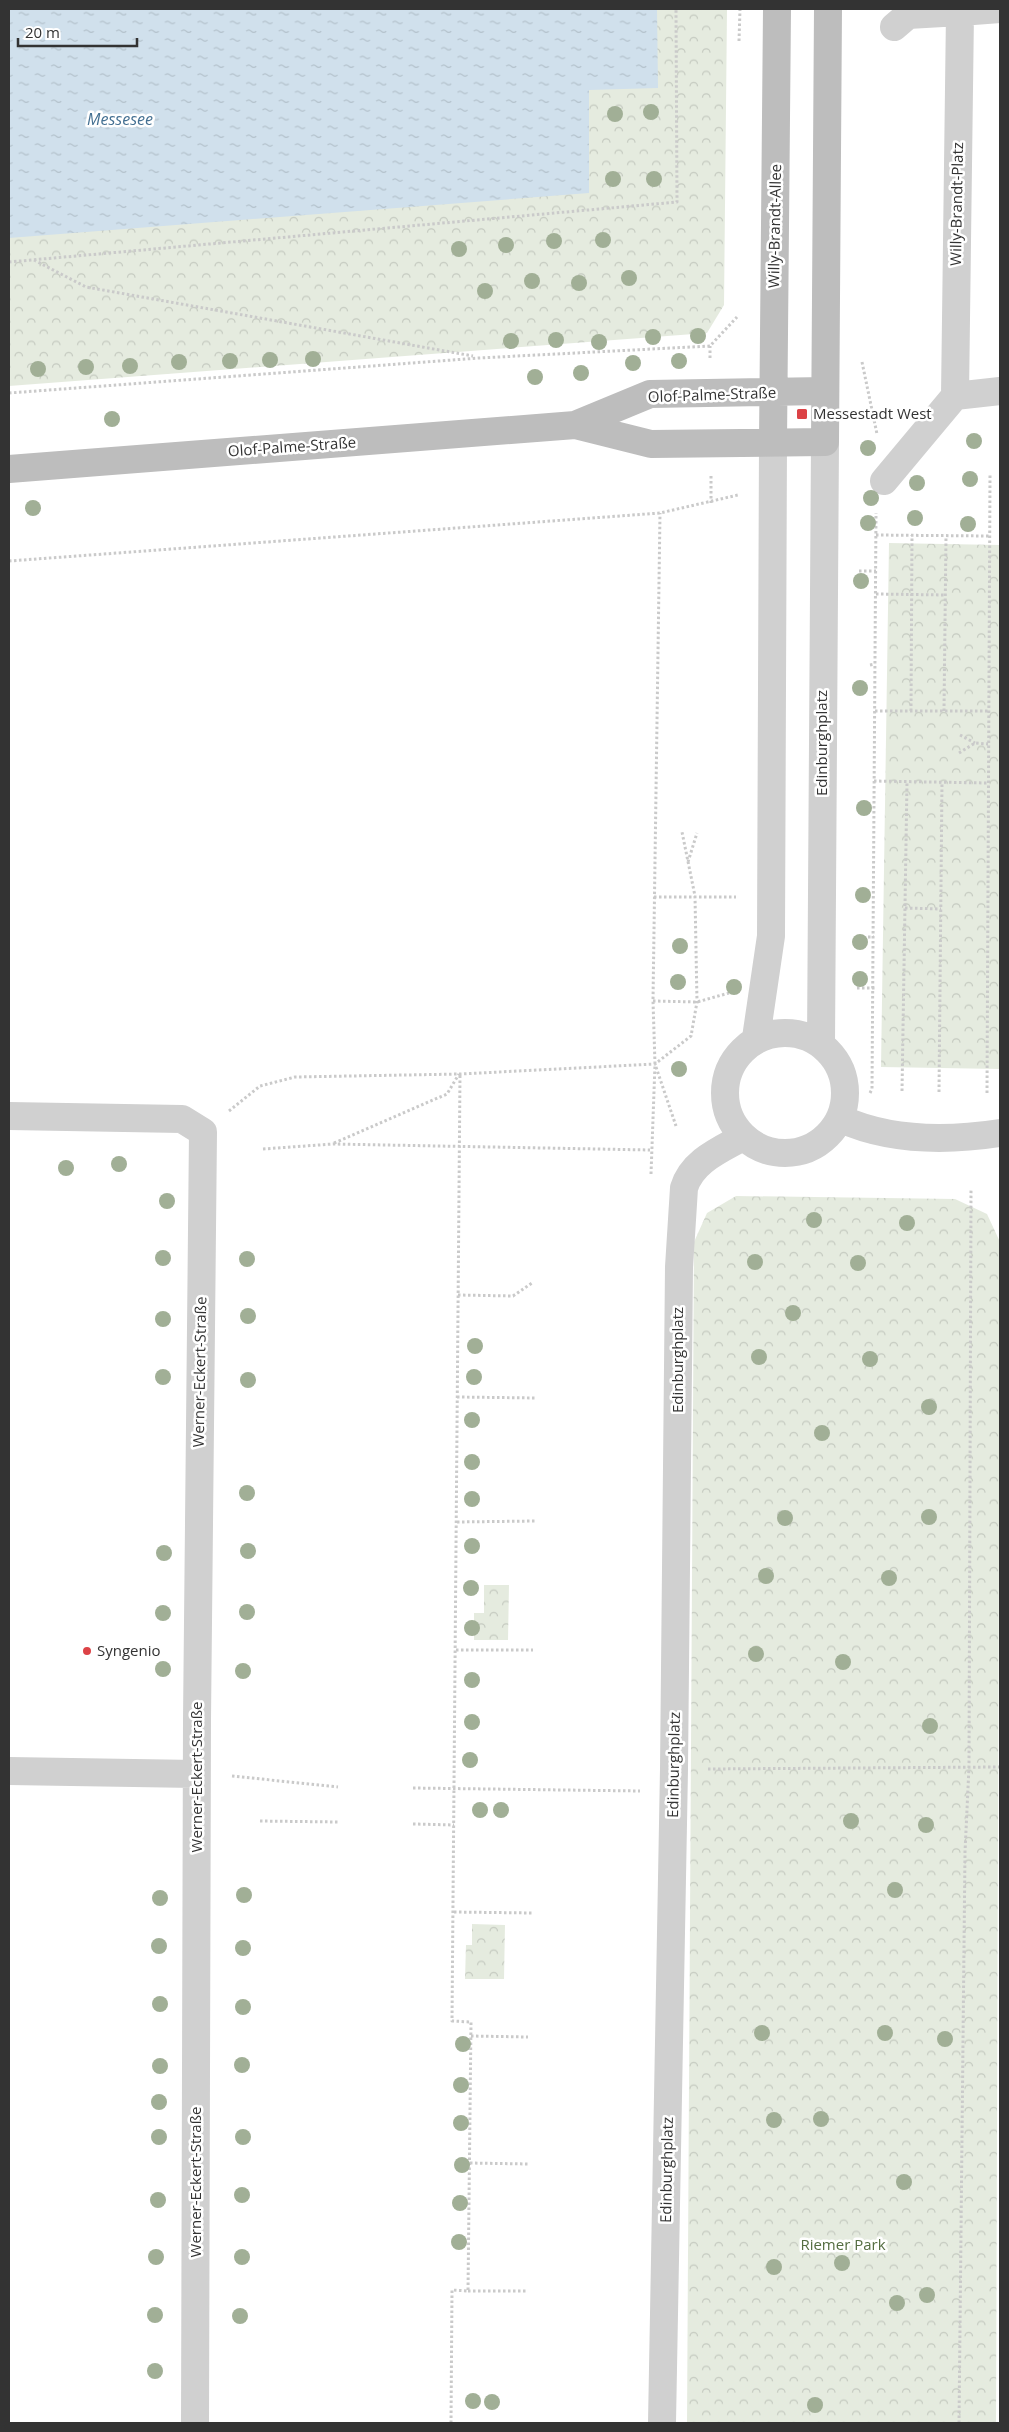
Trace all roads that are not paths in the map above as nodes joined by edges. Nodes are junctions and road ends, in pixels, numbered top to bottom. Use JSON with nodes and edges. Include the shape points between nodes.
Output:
{"nodes":[{"id":1,"x":777,"y":9,"type":"edge"},
{"id":2,"x":828,"y":9,"type":"edge"},
{"id":3,"x":1000,"y":9,"type":"edge"},
{"id":4,"x":960,"y":10,"type":"edge"},
{"id":5,"x":894,"y":27,"type":"dead end"},
{"id":6,"x":825,"y":391,"type":"junction"},
{"id":7,"x":1000,"y":391,"type":"edge"},
{"id":8,"x":773,"y":392,"type":"junction"},
{"id":9,"x":955,"y":396,"type":"junction"},
{"id":10,"x":575,"y":425,"type":"junction"},
{"id":11,"x":773,"y":442,"type":"junction"},
{"id":12,"x":825,"y":442,"type":"junction"},
{"id":13,"x":9,"y":469,"type":"edge"},
{"id":14,"x":884,"y":481,"type":"dead end"},
{"id":15,"x":756,"y":1038,"type":"junction"},
{"id":16,"x":820,"y":1043,"type":"junction"},
{"id":17,"x":9,"y":1116,"type":"edge"},
{"id":18,"x":847,"y":1122,"type":"junction"},
{"id":19,"x":1000,"y":1133,"type":"edge"},
{"id":20,"x":743,"y":1137,"type":"junction"},
{"id":21,"x":9,"y":1770,"type":"edge"},
{"id":22,"x":196,"y":1774,"type":"junction"},
{"id":23,"x":195,"y":2423,"type":"edge"},
{"id":24,"x":662,"y":2423,"type":"edge"}],
"edges":[{"from":1,"to":8,"type":"main road","name":"Willy-Brandt-Allee"},
{"from":2,"to":6,"type":"main road"},
{"from":3,"to":4,"type":"street"},
{"from":4,"to":5,"type":"street","via":[[908,15]]},
{"from":4,"to":9,"type":"street","name":"Willy-Brandt-Platz"},
{"from":6,"to":8,"type":"main road","name":"Olof-Palme-Straße"},
{"from":6,"to":12,"type":"main road"},
{"from":7,"to":9,"type":"street"},
{"from":8,"to":10,"type":"main road","name":"Olof-Palme-Straße","via":[[650,394]]},
{"from":8,"to":11,"type":"main road","name":"Willy-Brandt-Allee"},
{"from":9,"to":14,"type":"street"},
{"from":10,"to":11,"type":"main road","name":"Olof-Palme-Straße","via":[[651,444]]},
{"from":10,"to":13,"type":"main road","name":"Olof-Palme-Straße"},
{"from":11,"to":12,"type":"main road","name":"Olof-Palme-Straße"},
{"from":11,"to":15,"type":"street","via":[[771,936]]},
{"from":12,"to":16,"type":"street","name":"Edinburghplatz"},
{"from":15,"to":16,"type":"street","via":[[790,1033]]},
{"from":15,"to":20,"type":"street","via":[[731,1065],[725,1081],[727,1114]]},
{"from":16,"to":18,"type":"street","via":[[841,1071]]},
{"from":17,"to":22,"type":"street","name":"Werner-Eckert-Straße","via":[[182,1119],[203,1132]]},
{"from":18,"to":19,"type":"street","via":[[900,1136],[966,1138]]},
{"from":18,"to":20,"type":"street","via":[[816,1145],[790,1153],[765,1150]]},
{"from":20,"to":24,"type":"street","name":"Edinburghplatz","via":[[700,1162],[687,1177],[679,1267],[674,1780]]},
{"from":21,"to":22,"type":"street"},
{"from":22,"to":23,"type":"street","name":"Werner-Eckert-Straße"}]}
